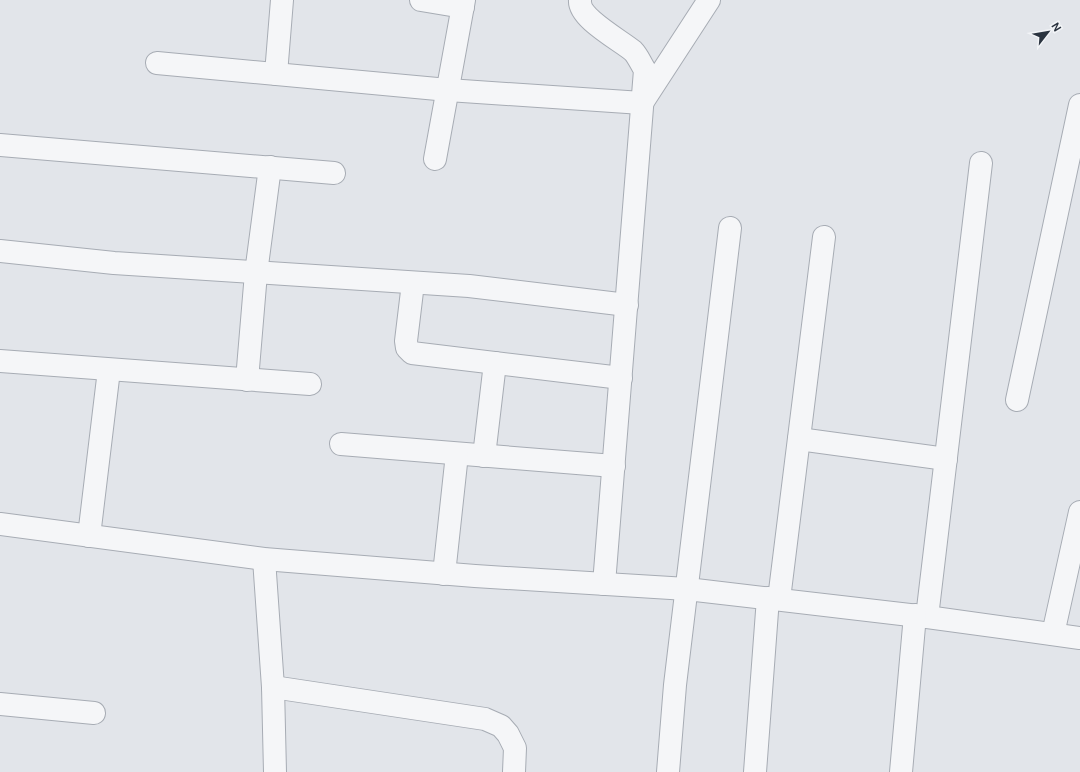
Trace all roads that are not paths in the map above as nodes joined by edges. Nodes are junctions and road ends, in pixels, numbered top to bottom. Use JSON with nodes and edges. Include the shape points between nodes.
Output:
{"nodes":[{"id":1,"x":282,"y":0,"type":"edge"},
{"id":2,"x":421,"y":0,"type":"edge"},
{"id":3,"x":580,"y":0,"type":"edge"},
{"id":4,"x":710,"y":0,"type":"edge"},
{"id":5,"x":463,"y":4,"type":"edge"},
{"id":6,"x":156,"y":63,"type":"dead end"},
{"id":7,"x":276,"y":74,"type":"junction"},
{"id":8,"x":448,"y":90,"type":"junction"},
{"id":9,"x":642,"y":103,"type":"junction"},
{"id":10,"x":1080,"y":105,"type":"edge"},
{"id":11,"x":0,"y":144,"type":"edge"},
{"id":12,"x":435,"y":159,"type":"dead end"},
{"id":13,"x":981,"y":163,"type":"dead end"},
{"id":14,"x":270,"y":167,"type":"junction"},
{"id":15,"x":334,"y":173,"type":"dead end"},
{"id":16,"x":730,"y":228,"type":"dead end"},
{"id":17,"x":824,"y":237,"type":"dead end"},
{"id":18,"x":0,"y":251,"type":"edge"},
{"id":19,"x":256,"y":273,"type":"junction"},
{"id":20,"x":413,"y":283,"type":"junction"},
{"id":21,"x":627,"y":305,"type":"junction"},
{"id":22,"x":0,"y":361,"type":"edge"},
{"id":23,"x":495,"y":363,"type":"junction"},
{"id":24,"x":109,"y":370,"type":"junction"},
{"id":25,"x":621,"y":378,"type":"junction"},
{"id":26,"x":247,"y":380,"type":"junction"},
{"id":27,"x":310,"y":384,"type":"dead end"},
{"id":28,"x":1018,"y":400,"type":"dead end"},
{"id":29,"x":799,"y":439,"type":"junction"},
{"id":30,"x":340,"y":444,"type":"dead end"},
{"id":31,"x":457,"y":454,"type":"junction"},
{"id":32,"x":484,"y":456,"type":"junction"},
{"id":33,"x":946,"y":459,"type":"junction"},
{"id":34,"x":614,"y":466,"type":"junction"},
{"id":35,"x":1080,"y":512,"type":"edge"},
{"id":36,"x":0,"y":524,"type":"edge"},
{"id":37,"x":90,"y":536,"type":"junction"},
{"id":38,"x":264,"y":559,"type":"junction"},
{"id":39,"x":444,"y":574,"type":"junction"},
{"id":40,"x":604,"y":584,"type":"junction"},
{"id":41,"x":687,"y":589,"type":"junction"},
{"id":42,"x":774,"y":598,"type":"junction"},
{"id":43,"x":921,"y":616,"type":"junction"},
{"id":44,"x":1053,"y":634,"type":"junction"},
{"id":45,"x":1080,"y":638,"type":"edge"},
{"id":46,"x":273,"y":688,"type":"junction"},
{"id":47,"x":0,"y":704,"type":"edge"},
{"id":48,"x":94,"y":713,"type":"dead end"},
{"id":49,"x":275,"y":772,"type":"edge"},
{"id":50,"x":514,"y":772,"type":"edge"},
{"id":51,"x":668,"y":772,"type":"edge"},
{"id":52,"x":755,"y":772,"type":"edge"},
{"id":53,"x":901,"y":772,"type":"edge"}],
"edges":[{"from":1,"to":7,"type":"street"},
{"from":2,"to":5,"type":"street"},
{"from":3,"to":9,"type":"street","via":[[579,3],[587,16],[635,53],[644,70]]},
{"from":4,"to":9,"type":"street"},
{"from":5,"to":8,"type":"street"},
{"from":6,"to":7,"type":"street"},
{"from":7,"to":8,"type":"street"},
{"from":8,"to":9,"type":"street"},
{"from":8,"to":12,"type":"street"},
{"from":9,"to":21,"type":"street"},
{"from":10,"to":28,"type":"street"},
{"from":11,"to":14,"type":"street"},
{"from":13,"to":33,"type":"street"},
{"from":14,"to":15,"type":"street"},
{"from":14,"to":19,"type":"street"},
{"from":16,"to":41,"type":"street"},
{"from":17,"to":29,"type":"street"},
{"from":18,"to":19,"type":"street","via":[[114,263]]},
{"from":19,"to":20,"type":"street"},
{"from":19,"to":26,"type":"street"},
{"from":20,"to":21,"type":"street","via":[[469,286]]},
{"from":20,"to":23,"type":"street","via":[[406,341],[412,353]]},
{"from":21,"to":25,"type":"street"},
{"from":22,"to":24,"type":"street"},
{"from":23,"to":25,"type":"street"},
{"from":23,"to":32,"type":"street"},
{"from":24,"to":26,"type":"street"},
{"from":24,"to":37,"type":"street"},
{"from":25,"to":34,"type":"street"},
{"from":26,"to":27,"type":"street"},
{"from":29,"to":33,"type":"street"},
{"from":29,"to":42,"type":"street"},
{"from":30,"to":31,"type":"street"},
{"from":31,"to":32,"type":"street"},
{"from":31,"to":39,"type":"street"},
{"from":32,"to":34,"type":"street"},
{"from":33,"to":43,"type":"street"},
{"from":34,"to":40,"type":"street"},
{"from":35,"to":44,"type":"street"},
{"from":36,"to":37,"type":"street"},
{"from":37,"to":38,"type":"street"},
{"from":38,"to":39,"type":"street"},
{"from":38,"to":46,"type":"street"},
{"from":39,"to":40,"type":"street"},
{"from":40,"to":41,"type":"street"},
{"from":41,"to":42,"type":"street"},
{"from":41,"to":51,"type":"street","via":[[675,685]]},
{"from":42,"to":43,"type":"street"},
{"from":42,"to":52,"type":"street"},
{"from":43,"to":44,"type":"street"},
{"from":43,"to":53,"type":"street"},
{"from":44,"to":45,"type":"street"},
{"from":46,"to":49,"type":"street"},
{"from":46,"to":50,"type":"street","via":[[485,719],[501,726],[508,734],[515,748]]},
{"from":47,"to":48,"type":"street"}]}
